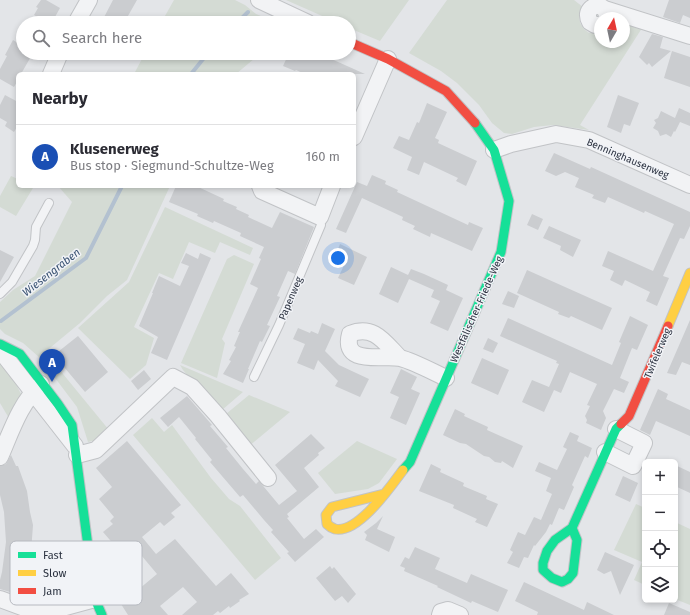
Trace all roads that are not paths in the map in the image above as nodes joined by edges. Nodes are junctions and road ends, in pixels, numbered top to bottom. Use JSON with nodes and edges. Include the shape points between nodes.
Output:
{"nodes":[{"id":1,"x":89,"y":0,"type":"edge"},
{"id":2,"x":259,"y":0,"type":"edge"},
{"id":3,"x":605,"y":12,"type":"edge"},
{"id":4,"x":80,"y":16,"type":"edge"},
{"id":5,"x":293,"y":16,"type":"edge"},
{"id":6,"x":630,"y":20,"type":"edge"},
{"id":7,"x":594,"y":24,"type":"edge"},
{"id":8,"x":690,"y":36,"type":"edge"},
{"id":9,"x":356,"y":45,"type":"edge"},
{"id":10,"x":388,"y":59,"type":"junction"},
{"id":11,"x":57,"y":60,"type":"edge"},
{"id":12,"x":52,"y":72,"type":"edge"},
{"id":13,"x":356,"y":132,"type":"edge"},
{"id":14,"x":494,"y":150,"type":"junction"},
{"id":15,"x":690,"y":185,"type":"edge"},
{"id":16,"x":261,"y":188,"type":"edge"},
{"id":17,"x":331,"y":188,"type":"edge"},
{"id":18,"x":49,"y":203,"type":"dead end"},
{"id":19,"x":320,"y":217,"type":"junction"},
{"id":20,"x":690,"y":273,"type":"edge"},
{"id":21,"x":0,"y":294,"type":"edge"},
{"id":22,"x":0,"y":344,"type":"edge"},
{"id":23,"x":0,"y":350,"type":"edge"},
{"id":24,"x":400,"y":358,"type":"dead end"},
{"id":25,"x":254,"y":377,"type":"dead end"},
{"id":26,"x":446,"y":378,"type":"junction"},
{"id":27,"x":37,"y":387,"type":"junction"},
{"id":28,"x":616,"y":429,"type":"junction"},
{"id":29,"x":76,"y":451,"type":"junction"},
{"id":30,"x":605,"y":452,"type":"junction"},
{"id":31,"x":0,"y":457,"type":"edge"},
{"id":32,"x":268,"y":478,"type":"dead end"},
{"id":33,"x":384,"y":494,"type":"junction"},
{"id":34,"x":572,"y":528,"type":"junction"},
{"id":35,"x":88,"y":541,"type":"edge"},
{"id":36,"x":0,"y":599,"type":"edge"},
{"id":37,"x":10,"y":603,"type":"edge"},
{"id":38,"x":16,"y":605,"type":"edge"},
{"id":39,"x":73,"y":605,"type":"edge"},
{"id":40,"x":98,"y":605,"type":"edge"},
{"id":41,"x":102,"y":615,"type":"edge"},
{"id":42,"x":440,"y":615,"type":"edge"},
{"id":43,"x":460,"y":615,"type":"edge"}],
"edges":[{"from":1,"to":4,"type":"street"},
{"from":2,"to":5,"type":"street"},
{"from":3,"to":7,"type":"street","via":[[600,6],[590,9],[588,18]]},
{"from":6,"to":8,"type":"street"},
{"from":9,"to":10,"type":"street","name":"Westfälischer-Friede-Weg"},
{"from":10,"to":13,"type":"street"},
{"from":10,"to":14,"type":"street","name":"Westfälischer-Friede-Weg","via":[[446,91],[472,119]]},
{"from":11,"to":12,"type":"street"},
{"from":14,"to":15,"type":"street","name":"Benninghausenweg","via":[[556,134],[589,140]]},
{"from":14,"to":26,"type":"street","name":"Westfälischer-Friede-Weg","via":[[509,201],[501,252]]},
{"from":16,"to":19,"type":"street","via":[[262,191]]},
{"from":17,"to":19,"type":"street","name":"Papenweg"},
{"from":18,"to":21,"type":"lane","via":[[36,227],[33,246],[8,288]]},
{"from":19,"to":25,"type":"lane","name":"Papenweg","via":[[321,225]]},
{"from":20,"to":28,"type":"street","name":"Twifelerweg","via":[[648,374],[628,416]]},
{"from":22,"to":27,"type":"street","via":[[20,354]]},
{"from":23,"to":27,"type":"street"},
{"from":24,"to":26,"type":"street"},
{"from":26,"to":33,"type":"street","name":"Westfälischer-Friede-Weg","via":[[410,462]]},
{"from":27,"to":29,"type":"street","via":[[62,432]]},
{"from":27,"to":31,"type":"street","via":[[22,406]]},
{"from":28,"to":30,"type":"street","name":"Twifelerweg"},
{"from":28,"to":30,"type":"street","via":[[644,442],[636,460],[633,466]]},
{"from":29,"to":32,"type":"street","via":[[96,450],[173,377],[192,387]]},
{"from":29,"to":35,"type":"street"},
{"from":30,"to":34,"type":"street","name":"Twifelerweg"},
{"from":33,"to":33,"type":"street","name":"Westfälischer-Friede-Weg","via":[[369,513],[350,526],[334,529],[327,524],[326,515],[332,507]]},
{"from":34,"to":34,"type":"street","via":[[576,540],[573,574],[562,582],[542,570],[542,562],[548,548],[558,536]]},
{"from":36,"to":37,"type":"street"},
{"from":38,"to":39,"type":"street","via":[[30,610],[51,611]]},
{"from":40,"to":41,"type":"street"},
{"from":42,"to":43,"type":"street","via":[[441,612],[448,610]]}]}
